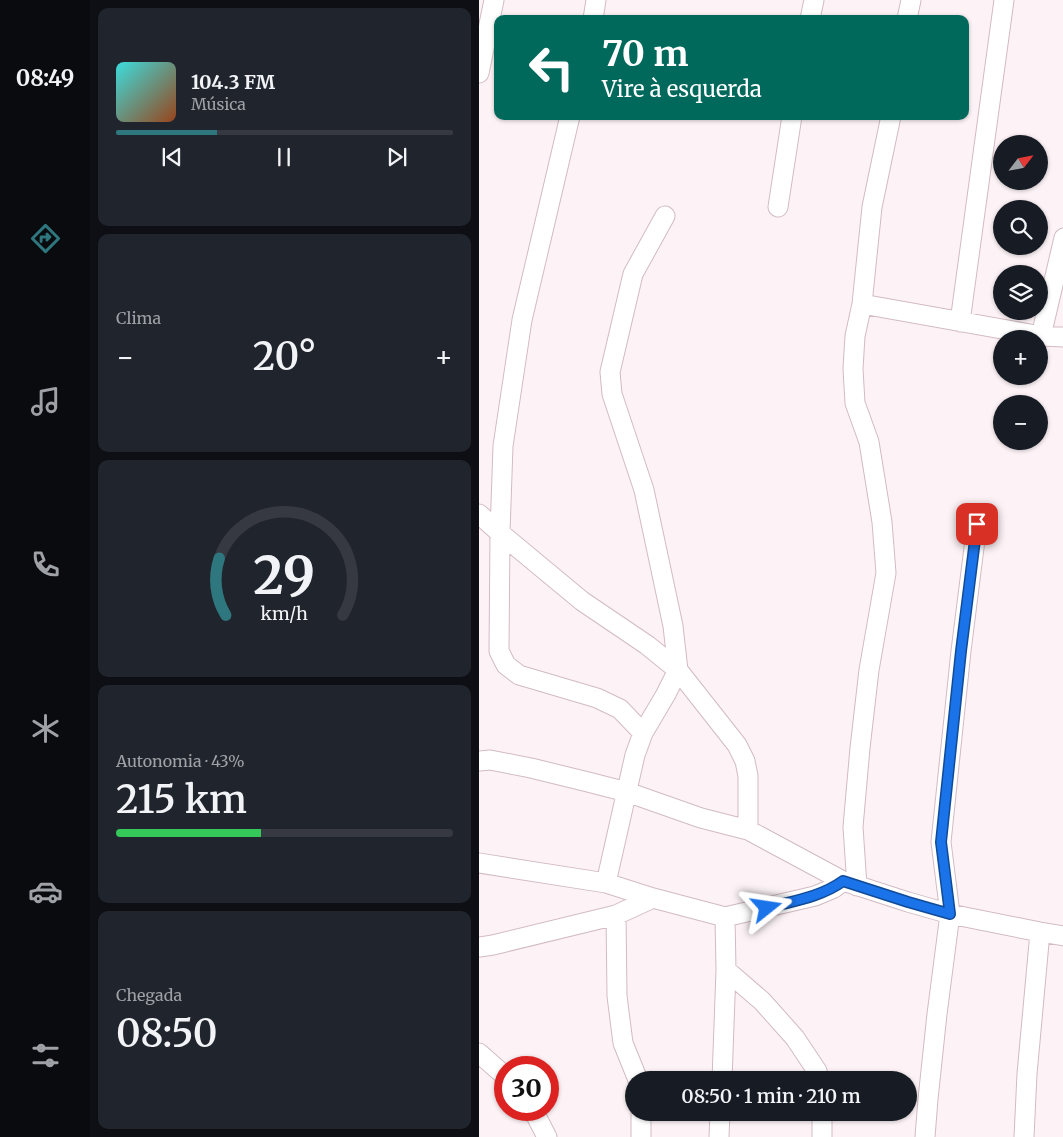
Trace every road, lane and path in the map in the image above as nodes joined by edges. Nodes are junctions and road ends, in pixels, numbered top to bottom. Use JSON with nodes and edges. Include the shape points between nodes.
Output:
{"nodes":[{"id":1,"x":494,"y":0,"type":"edge"},
{"id":2,"x":596,"y":0,"type":"edge"},
{"id":3,"x":814,"y":0,"type":"edge"},
{"id":4,"x":911,"y":0,"type":"edge"},
{"id":5,"x":1004,"y":0,"type":"edge"},
{"id":6,"x":594,"y":15,"type":"edge"},
{"id":7,"x":810,"y":15,"type":"edge"},
{"id":8,"x":908,"y":15,"type":"edge"},
{"id":9,"x":479,"y":74,"type":"edge"},
{"id":10,"x":569,"y":120,"type":"edge"},
{"id":11,"x":791,"y":120,"type":"edge"},
{"id":12,"x":890,"y":120,"type":"edge"},
{"id":13,"x":778,"y":207,"type":"dead end"},
{"id":14,"x":665,"y":216,"type":"dead end"},
{"id":15,"x":1063,"y":238,"type":"edge"},
{"id":16,"x":862,"y":304,"type":"junction"},
{"id":17,"x":960,"y":322,"type":"junction"},
{"id":18,"x":1006,"y":330,"type":"edge"},
{"id":19,"x":1042,"y":330,"type":"edge"},
{"id":20,"x":1048,"y":336,"type":"edge"},
{"id":21,"x":1063,"y":337,"type":"edge"},
{"id":22,"x":479,"y":514,"type":"edge"},
{"id":23,"x":977,"y":524,"type":"dead end"},
{"id":24,"x":500,"y":533,"type":"junction"},
{"id":25,"x":678,"y":670,"type":"junction"},
{"id":26,"x":643,"y":733,"type":"junction"},
{"id":27,"x":479,"y":761,"type":"edge"},
{"id":28,"x":627,"y":792,"type":"junction"},
{"id":29,"x":748,"y":830,"type":"junction"},
{"id":30,"x":479,"y":864,"type":"edge"},
{"id":31,"x":606,"y":883,"type":"junction"},
{"id":32,"x":850,"y":883,"type":"junction"},
{"id":33,"x":653,"y":898,"type":"junction"},
{"id":34,"x":950,"y":914,"type":"junction"},
{"id":35,"x":616,"y":915,"type":"junction"},
{"id":36,"x":725,"y":917,"type":"junction"},
{"id":37,"x":1039,"y":932,"type":"junction"},
{"id":38,"x":1063,"y":936,"type":"edge"},
{"id":39,"x":479,"y":947,"type":"edge"},
{"id":40,"x":726,"y":970,"type":"junction"},
{"id":41,"x":479,"y":1053,"type":"edge"},
{"id":42,"x":494,"y":1066,"type":"edge"},
{"id":43,"x":634,"y":1071,"type":"edge"},
{"id":44,"x":722,"y":1071,"type":"edge"},
{"id":45,"x":817,"y":1071,"type":"edge"},
{"id":46,"x":539,"y":1121,"type":"edge"},
{"id":47,"x":641,"y":1121,"type":"edge"},
{"id":48,"x":720,"y":1121,"type":"edge"},
{"id":49,"x":822,"y":1121,"type":"edge"},
{"id":50,"x":547,"y":1137,"type":"edge"},
{"id":51,"x":641,"y":1137,"type":"edge"},
{"id":52,"x":719,"y":1137,"type":"edge"},
{"id":53,"x":822,"y":1137,"type":"edge"},
{"id":54,"x":925,"y":1137,"type":"edge"},
{"id":55,"x":1024,"y":1137,"type":"edge"}],
"edges":[{"from":1,"to":9,"type":"street"},
{"from":2,"to":6,"type":"street"},
{"from":3,"to":7,"type":"street"},
{"from":4,"to":8,"type":"street"},
{"from":5,"to":17,"type":"street"},
{"from":10,"to":24,"type":"street","via":[[522,320],[503,446]]},
{"from":11,"to":13,"type":"street"},
{"from":12,"to":16,"type":"street","via":[[872,207]]},
{"from":14,"to":25,"type":"street","via":[[633,274],[610,372],[612,394],[644,490],[673,626]]},
{"from":15,"to":19,"type":"street"},
{"from":16,"to":17,"type":"street"},
{"from":16,"to":32,"type":"street","via":[[855,336],[855,403],[869,442],[882,522],[885,573],[860,748]]},
{"from":17,"to":18,"type":"street"},
{"from":20,"to":21,"type":"street"},
{"from":22,"to":24,"type":"street"},
{"from":23,"to":34,"type":"street","via":[[941,842]]},
{"from":24,"to":25,"type":"street","via":[[582,601]]},
{"from":24,"to":26,"type":"street","via":[[499,651],[506,665],[519,675],[597,698],[620,709]]},
{"from":25,"to":26,"type":"street"},
{"from":25,"to":29,"type":"street","via":[[745,761]]},
{"from":26,"to":28,"type":"street"},
{"from":27,"to":28,"type":"street","via":[[531,768]]},
{"from":28,"to":29,"type":"street","via":[[701,818]]},
{"from":28,"to":31,"type":"street"},
{"from":29,"to":32,"type":"street"},
{"from":30,"to":31,"type":"street"},
{"from":31,"to":33,"type":"street"},
{"from":32,"to":34,"type":"street"},
{"from":32,"to":36,"type":"street","via":[[815,896]]},
{"from":33,"to":35,"type":"street"},
{"from":33,"to":36,"type":"street"},
{"from":34,"to":37,"type":"street"},
{"from":34,"to":54,"type":"street"},
{"from":35,"to":39,"type":"street"},
{"from":35,"to":43,"type":"street","via":[[617,996],[623,1043]]},
{"from":36,"to":40,"type":"street"},
{"from":37,"to":38,"type":"street"},
{"from":37,"to":55,"type":"street"},
{"from":40,"to":44,"type":"street"},
{"from":40,"to":45,"type":"street","via":[[762,1001],[795,1038]]},
{"from":41,"to":42,"type":"street"},
{"from":46,"to":50,"type":"street"},
{"from":47,"to":51,"type":"street"},
{"from":48,"to":52,"type":"street"},
{"from":49,"to":53,"type":"street"}]}
